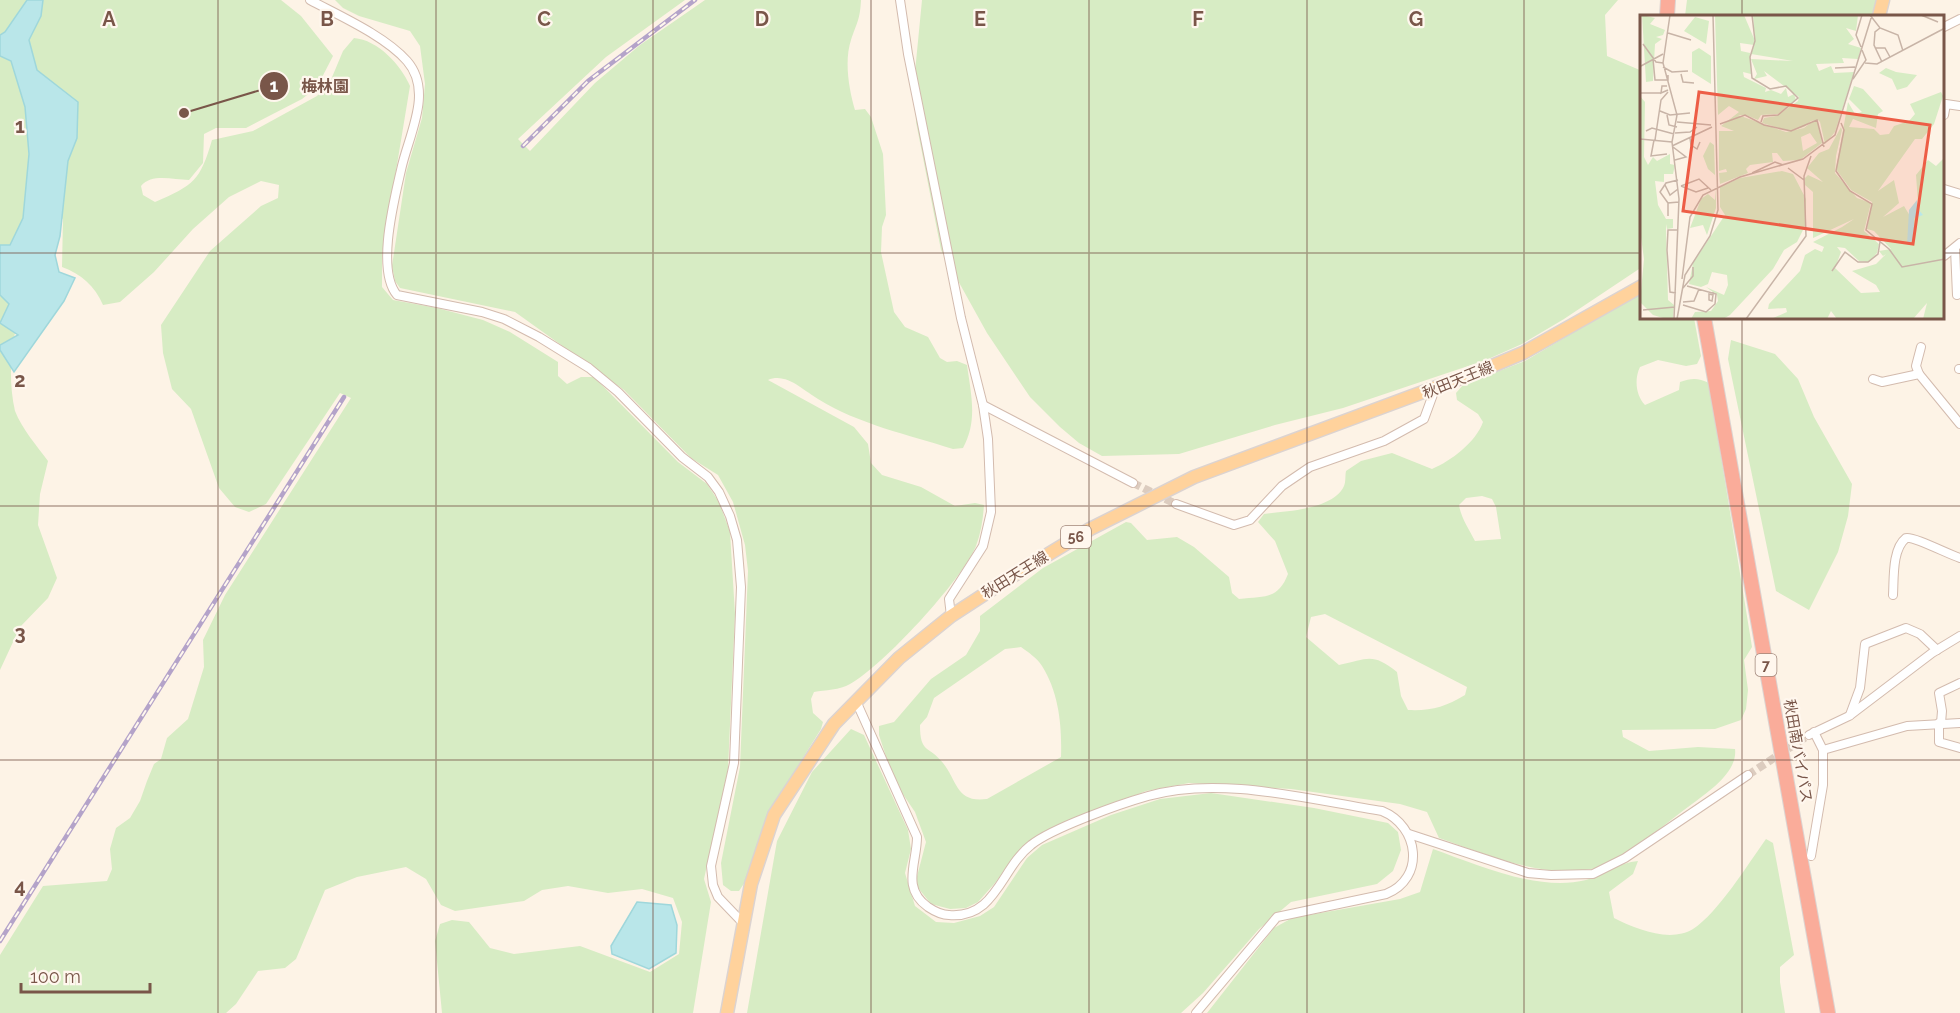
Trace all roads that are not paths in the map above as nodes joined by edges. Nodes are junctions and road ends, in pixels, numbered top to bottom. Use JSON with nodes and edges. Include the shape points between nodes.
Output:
{"nodes":[{"id":1,"x":310,"y":0,"type":"edge"},
{"id":2,"x":900,"y":0,"type":"edge"},
{"id":3,"x":1668,"y":0,"type":"edge"},
{"id":4,"x":1883,"y":0,"type":"edge"},
{"id":5,"x":1667,"y":15,"type":"edge"},
{"id":6,"x":1879,"y":15,"type":"edge"},
{"id":7,"x":1960,"y":19,"type":"edge"},
{"id":8,"x":1945,"y":26,"type":"edge"},
{"id":9,"x":1960,"y":106,"type":"edge"},
{"id":10,"x":1945,"y":110,"type":"edge"},
{"id":11,"x":1945,"y":189,"type":"edge"},
{"id":12,"x":1960,"y":194,"type":"edge"},
{"id":13,"x":1958,"y":246,"type":"edge"},
{"id":14,"x":1945,"y":255,"type":"edge"},
{"id":15,"x":1640,"y":287,"type":"edge"},
{"id":16,"x":1957,"y":295,"type":"dead end"},
{"id":17,"x":1704,"y":320,"type":"edge"},
{"id":18,"x":1921,"y":347,"type":"dead end"},
{"id":19,"x":1919,"y":374,"type":"junction"},
{"id":20,"x":1873,"y":379,"type":"dead end"},
{"id":21,"x":1434,"y":390,"type":"junction"},
{"id":22,"x":983,"y":405,"type":"junction"},
{"id":23,"x":1960,"y":424,"type":"edge"},
{"id":24,"x":1133,"y":483,"type":"tunnel mouth"},
{"id":25,"x":1176,"y":504,"type":"tunnel mouth"},
{"id":26,"x":1960,"y":558,"type":"edge"},
{"id":27,"x":1893,"y":595,"type":"dead end"},
{"id":28,"x":951,"y":616,"type":"junction"},
{"id":29,"x":1960,"y":636,"type":"edge"},
{"id":30,"x":1937,"y":650,"type":"junction"},
{"id":31,"x":1960,"y":683,"type":"edge"},
{"id":32,"x":856,"y":701,"type":"junction"},
{"id":33,"x":1849,"y":716,"type":"junction"},
{"id":34,"x":1940,"y":723,"type":"junction"},
{"id":35,"x":1960,"y":723,"type":"edge"},
{"id":36,"x":1960,"y":748,"type":"edge"},
{"id":37,"x":1823,"y":750,"type":"junction"},
{"id":38,"x":1748,"y":775,"type":"tunnel mouth"},
{"id":39,"x":1409,"y":834,"type":"junction"},
{"id":40,"x":1811,"y":856,"type":"dead end"},
{"id":41,"x":742,"y":922,"type":"junction"},
{"id":42,"x":726,"y":1013,"type":"edge"},
{"id":43,"x":1196,"y":1013,"type":"edge"},
{"id":44,"x":1828,"y":1013,"type":"edge"}],
"edges":[{"from":1,"to":41,"type":"street","via":[[392,47],[418,78],[413,131],[401,169],[388,243],[389,285],[397,295],[504,319],[589,368],[708,477],[730,516],[737,540],[741,586],[734,763],[711,866],[712,885],[718,897]]},
{"from":2,"to":22,"type":"street","via":[[961,318]]},
{"from":3,"to":5,"type":"highway"},
{"from":4,"to":6,"type":"main road"},
{"from":7,"to":8,"type":"street"},
{"from":9,"to":10,"type":"street","via":[[1946,104]]},
{"from":11,"to":12,"type":"street"},
{"from":13,"to":14,"type":"street"},
{"from":13,"to":16,"type":"street"},
{"from":15,"to":21,"type":"main road","name":"秋田天王線","number":"56","via":[[1523,353]]},
{"from":17,"to":44,"type":"highway","name":"秋田南バイパス","number":"7"},
{"from":18,"to":19,"type":"street","via":[[1916,366]]},
{"from":19,"to":20,"type":"street","via":[[1882,382]]},
{"from":19,"to":23,"type":"street"},
{"from":21,"to":25,"type":"street","via":[[1424,419],[1383,441],[1310,467],[1282,486],[1250,520],[1233,525]]},
{"from":21,"to":28,"type":"main road","name":"秋田天王線","number":"56","via":[[1194,477],[1090,529]]},
{"from":22,"to":24,"type":"street"},
{"from":22,"to":28,"type":"street","via":[[991,513],[983,546],[949,599]]},
{"from":26,"to":27,"type":"street","via":[[1917,538],[1906,538],[1900,543],[1896,558]]},
{"from":28,"to":32,"type":"main road","name":"秋田天王線","number":"56","via":[[899,658]]},
{"from":29,"to":30,"type":"street"},
{"from":30,"to":33,"type":"street"},
{"from":30,"to":33,"type":"street","via":[[1920,634],[1906,628],[1865,644],[1860,688]]},
{"from":31,"to":34,"type":"street","via":[[1939,693]]},
{"from":32,"to":39,"type":"street","via":[[917,837],[912,887],[920,901],[947,915],[979,909],[1030,845],[1150,795],[1197,789],[1243,790],[1382,811],[1401,822]]},
{"from":32,"to":41,"type":"main road","name":"秋田天王線","number":"56","via":[[814,751],[774,815]]},
{"from":33,"to":37,"type":"street","via":[[1811,734]]},
{"from":34,"to":35,"type":"street"},
{"from":34,"to":36,"type":"street","via":[[1939,742]]},
{"from":34,"to":37,"type":"street","via":[[1906,726]]},
{"from":37,"to":40,"type":"street","via":[[1823,785]]},
{"from":38,"to":39,"type":"street","via":[[1625,858],[1593,874],[1528,873]]},
{"from":39,"to":43,"type":"street","via":[[1412,866],[1400,886],[1386,894],[1277,916]]},
{"from":41,"to":42,"type":"main road","name":"秋田天王線","number":"56"}]}
